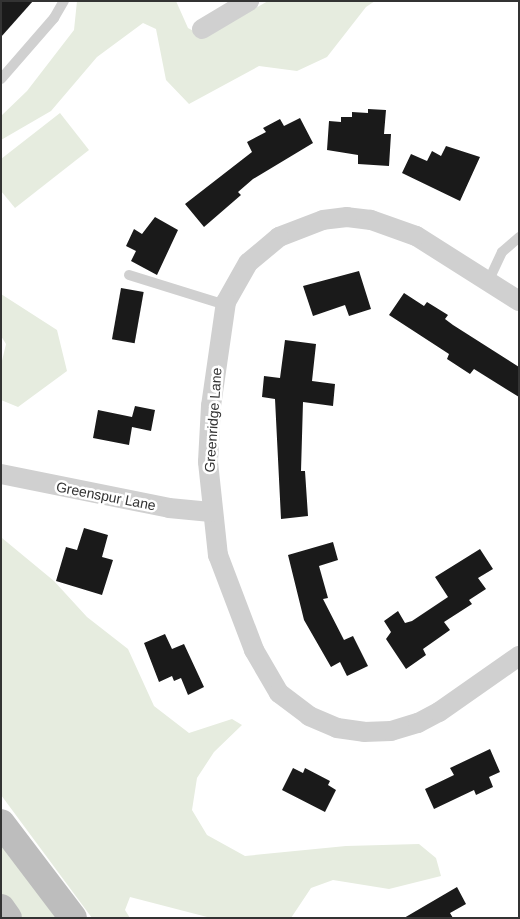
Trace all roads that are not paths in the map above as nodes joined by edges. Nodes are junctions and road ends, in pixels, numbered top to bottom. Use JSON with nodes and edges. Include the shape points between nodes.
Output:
{"nodes":[{"id":1,"x":64,"y":1,"type":"edge"},
{"id":2,"x":249,"y":1,"type":"edge"},
{"id":3,"x":202,"y":29,"type":"dead end"},
{"id":4,"x":1,"y":79,"type":"edge"},
{"id":5,"x":519,"y":237,"type":"edge"},
{"id":6,"x":129,"y":275,"type":"dead end"},
{"id":7,"x":488,"y":282,"type":"junction"},
{"id":8,"x":519,"y":301,"type":"edge"},
{"id":9,"x":226,"y":305,"type":"junction"},
{"id":10,"x":1,"y":474,"type":"edge"},
{"id":11,"x":212,"y":512,"type":"junction"},
{"id":12,"x":519,"y":656,"type":"edge"},
{"id":13,"x":1,"y":822,"type":"edge"},
{"id":14,"x":1,"y":908,"type":"edge"},
{"id":15,"x":8,"y":918,"type":"edge"},
{"id":16,"x":73,"y":918,"type":"edge"}],
"edges":[{"from":1,"to":4,"type":"lane","via":[[54,18]]},
{"from":2,"to":3,"type":"street"},
{"from":5,"to":7,"type":"lane","via":[[502,252]]},
{"from":6,"to":9,"type":"lane"},
{"from":7,"to":8,"type":"street","name":"Greenridge Lane"},
{"from":7,"to":9,"type":"street","name":"Greenridge Lane","via":[[398,228],[347,217],[308,224],[266,246],[238,277]]},
{"from":9,"to":11,"type":"street","name":"Greenridge Lane","via":[[211,406],[208,462]]},
{"from":10,"to":11,"type":"street","name":"Greenspur Lane","via":[[170,508]]},
{"from":11,"to":12,"type":"street","name":"Greenridge Lane","via":[[218,555],[262,669],[289,703],[324,724],[351,731],[378,732],[418,723]]},
{"from":13,"to":16,"type":"main road"},
{"from":14,"to":15,"type":"main road"}]}
